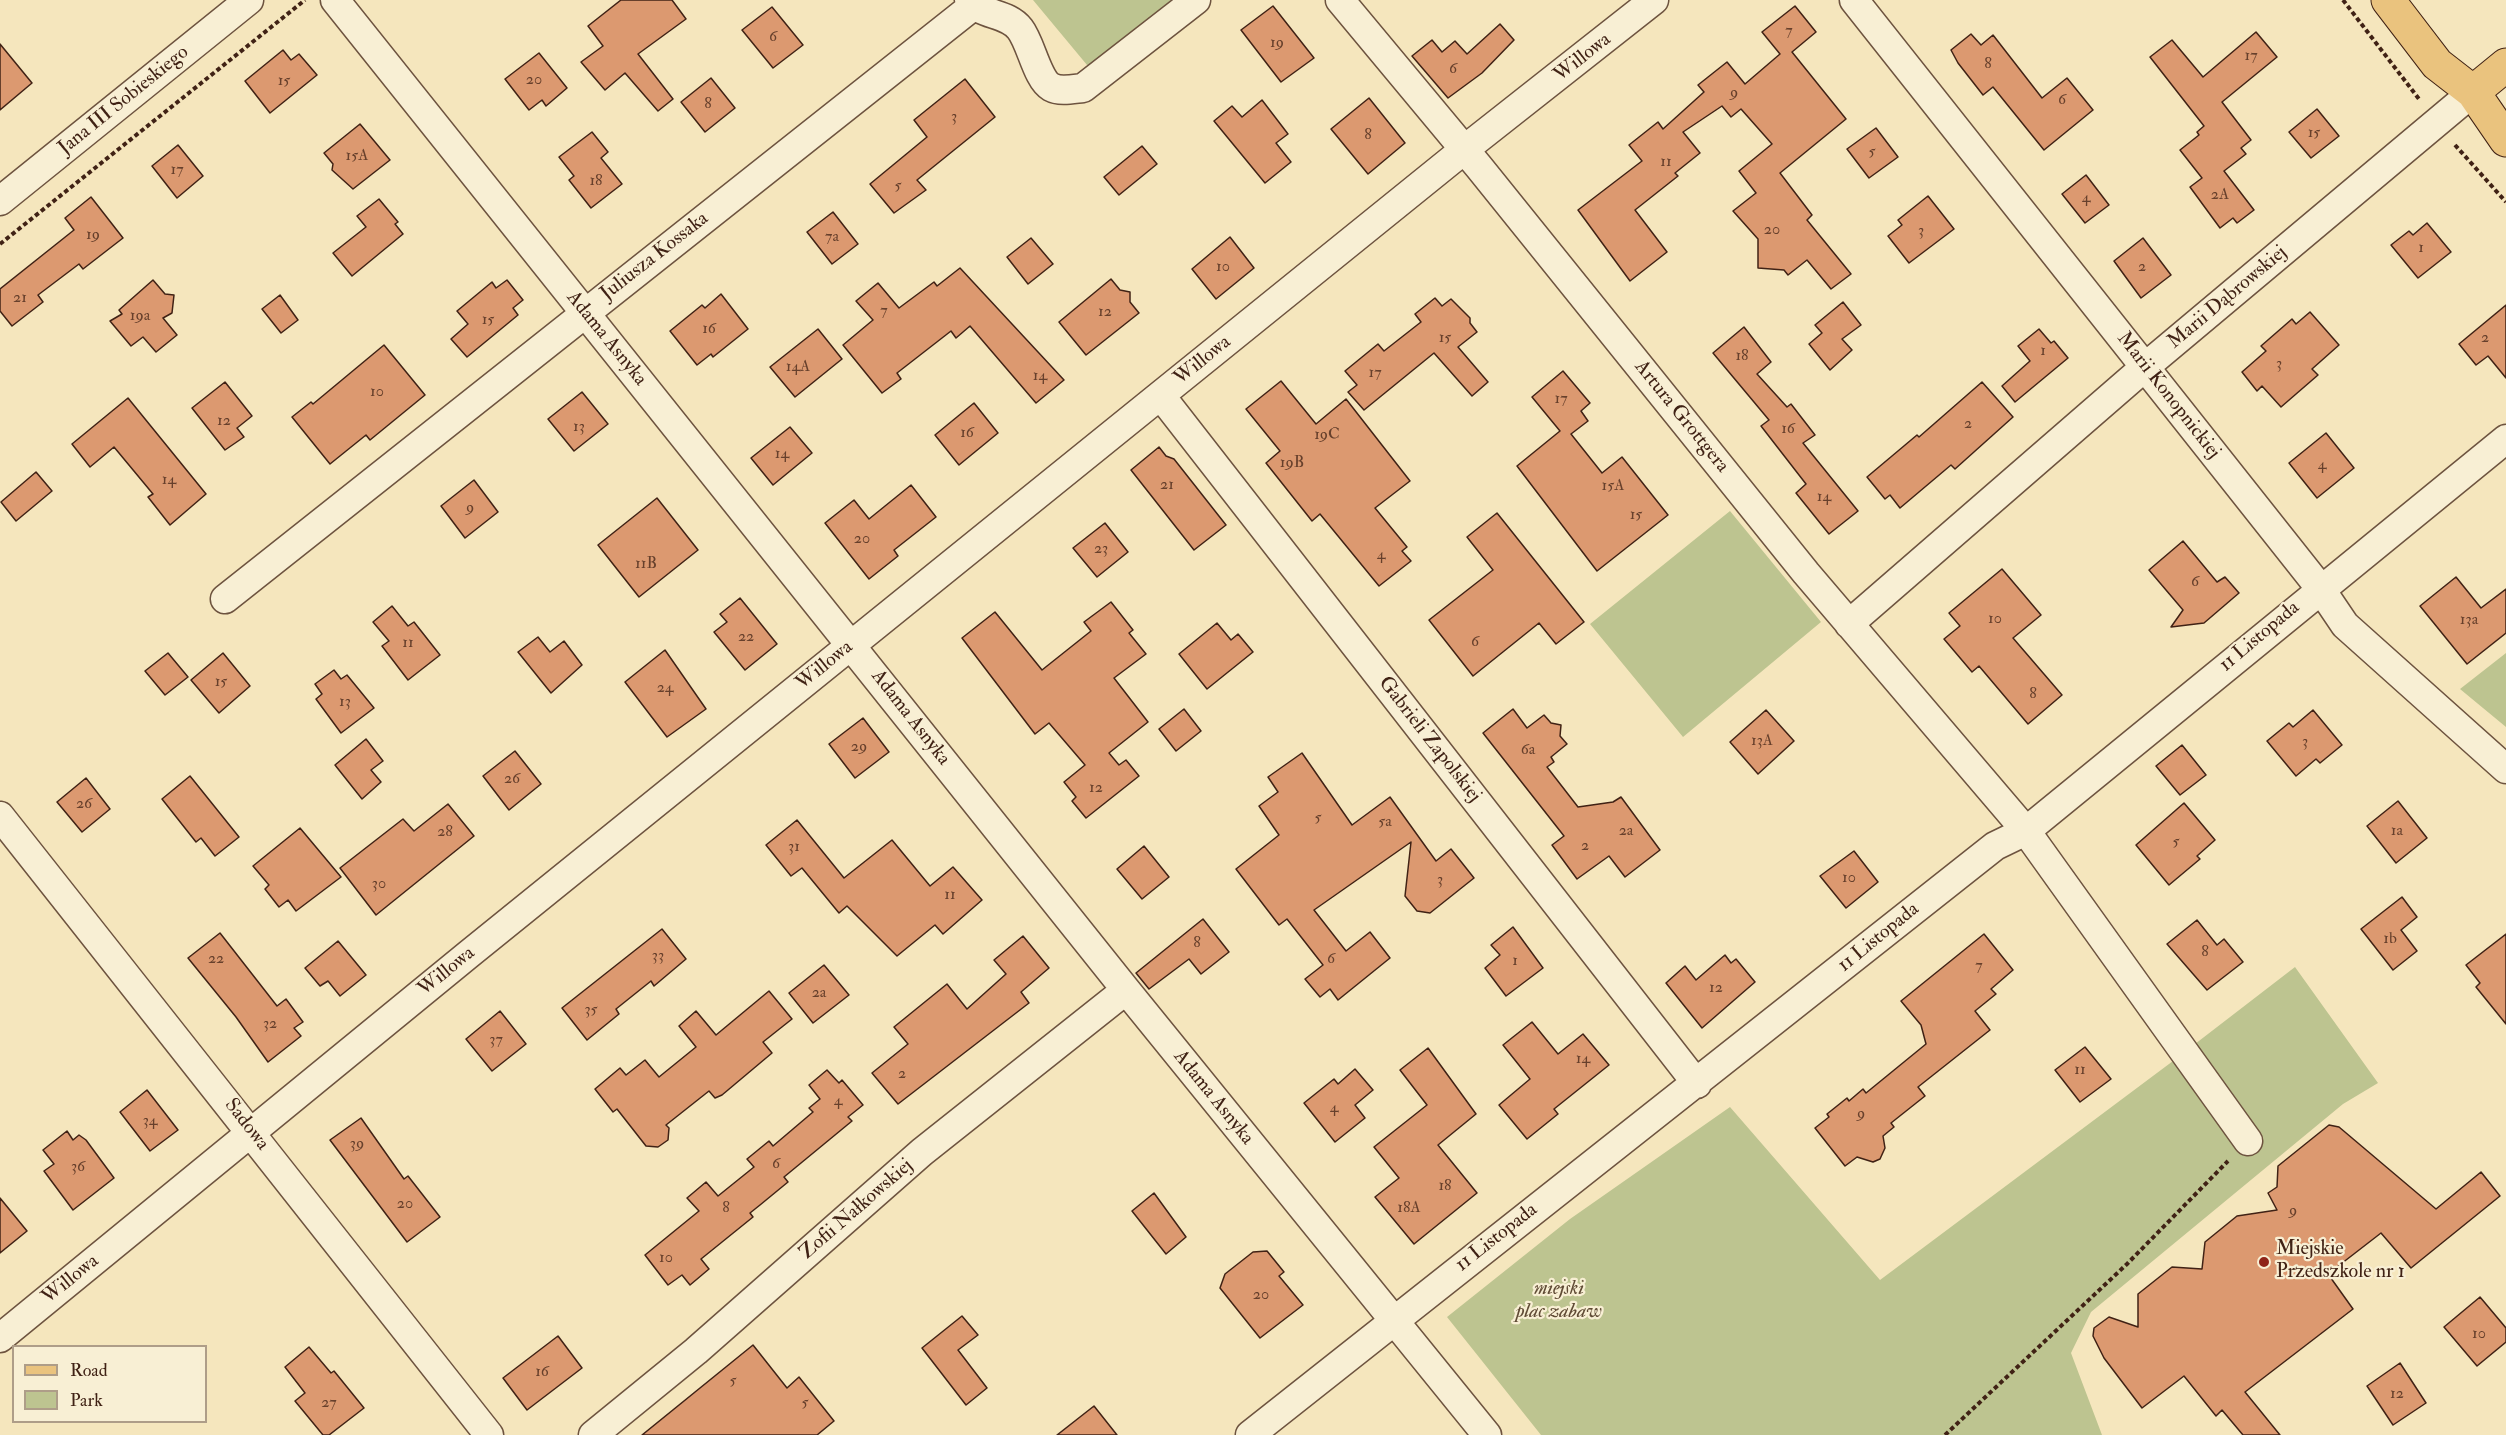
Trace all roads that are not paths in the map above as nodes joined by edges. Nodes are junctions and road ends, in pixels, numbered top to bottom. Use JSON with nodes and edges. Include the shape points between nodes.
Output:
{"nodes":[{"id":1,"x":249,"y":0,"type":"edge"},
{"id":2,"x":334,"y":0,"type":"edge"},
{"id":3,"x":1196,"y":0,"type":"edge"},
{"id":4,"x":1340,"y":0,"type":"edge"},
{"id":5,"x":1654,"y":0,"type":"edge"},
{"id":6,"x":1854,"y":0,"type":"edge"},
{"id":7,"x":2388,"y":0,"type":"edge"},
{"id":8,"x":971,"y":3,"type":"edge"},
{"id":9,"x":2506,"y":65,"type":"edge"},
{"id":10,"x":2473,"y":92,"type":"junction"},
{"id":11,"x":2506,"y":140,"type":"edge"},
{"id":12,"x":1465,"y":149,"type":"junction"},
{"id":13,"x":0,"y":201,"type":"edge"},
{"id":14,"x":584,"y":313,"type":"junction"},
{"id":15,"x":2145,"y":367,"type":"junction"},
{"id":16,"x":1161,"y":396,"type":"junction"},
{"id":17,"x":2506,"y":439,"type":"edge"},
{"id":18,"x":2320,"y":588,"type":"junction"},
{"id":19,"x":225,"y":599,"type":"dead end"},
{"id":20,"x":1849,"y":624,"type":"junction"},
{"id":21,"x":852,"y":645,"type":"junction"},
{"id":22,"x":2506,"y":769,"type":"edge"},
{"id":23,"x":0,"y":816,"type":"edge"},
{"id":24,"x":2026,"y":831,"type":"junction"},
{"id":25,"x":1126,"y":990,"type":"junction"},
{"id":26,"x":1697,"y":1084,"type":"junction"},
{"id":27,"x":252,"y":1133,"type":"junction"},
{"id":28,"x":2247,"y":1142,"type":"road end"},
{"id":29,"x":1394,"y":1319,"type":"junction"},
{"id":30,"x":0,"y":1338,"type":"edge"},
{"id":31,"x":489,"y":1435,"type":"edge"},
{"id":32,"x":593,"y":1435,"type":"edge"},
{"id":33,"x":1250,"y":1435,"type":"edge"},
{"id":34,"x":1487,"y":1435,"type":"edge"}],
"edges":[{"from":1,"to":13,"type":"street","name":"Jana III Sobieskiego"},
{"from":2,"to":14,"type":"street","name":"Adama Asnyka"},
{"from":3,"to":8,"type":"street","via":[[1083,88],[1068,90],[1050,86],[1044,79],[1028,41],[1014,22]]},
{"from":4,"to":12,"type":"street","name":"Artura Grottgera"},
{"from":5,"to":12,"type":"street","name":"Willowa"},
{"from":6,"to":15,"type":"street","name":"Marii Konopnickiej"},
{"from":7,"to":10,"type":"main road","via":[[2437,64]]},
{"from":8,"to":14,"type":"street","name":"Juliusza Kossaka"},
{"from":9,"to":10,"type":"main road"},
{"from":10,"to":11,"type":"main road"},
{"from":10,"to":15,"type":"street","name":"Marii Dąbrowskiej"},
{"from":12,"to":16,"type":"street","name":"Willowa"},
{"from":12,"to":20,"type":"street","name":"Artura Grottgera"},
{"from":14,"to":19,"type":"street","name":"Juliusza Kossaka"},
{"from":14,"to":21,"type":"street","name":"Adama Asnyka"},
{"from":15,"to":18,"type":"street","name":"Marii Konopnickiej"},
{"from":15,"to":20,"type":"street","name":"Marii Dąbrowskiej"},
{"from":16,"to":21,"type":"street","name":"Willowa"},
{"from":16,"to":26,"type":"street","name":"Gabrieli Zapolskiej"},
{"from":17,"to":18,"type":"street","name":"11 Listopada"},
{"from":18,"to":22,"type":"street","name":"Marii Konopnickiej","via":[[2344,624]]},
{"from":18,"to":24,"type":"street","name":"11 Listopada"},
{"from":20,"to":24,"type":"street","name":"Artura Grottgera"},
{"from":21,"to":25,"type":"street","name":"Adama Asnyka"},
{"from":21,"to":27,"type":"street","name":"Willowa"},
{"from":23,"to":27,"type":"street","name":"Sadowa"},
{"from":24,"to":26,"type":"street","name":"11 Listopada","via":[[1995,846]]},
{"from":24,"to":28,"type":"street","name":"Artura Grottgera"},
{"from":25,"to":29,"type":"street","name":"Adama Asnyka"},
{"from":25,"to":32,"type":"street","name":"Zofii Nałkowskiej","via":[[922,1152],[696,1351]]},
{"from":26,"to":29,"type":"street","name":"11 Listopada"},
{"from":27,"to":30,"type":"street","name":"Willowa"},
{"from":27,"to":31,"type":"street","name":"Sadowa"},
{"from":29,"to":33,"type":"street","name":"11 Listopada"},
{"from":29,"to":34,"type":"street","name":"Adama Asnyka"}]}
